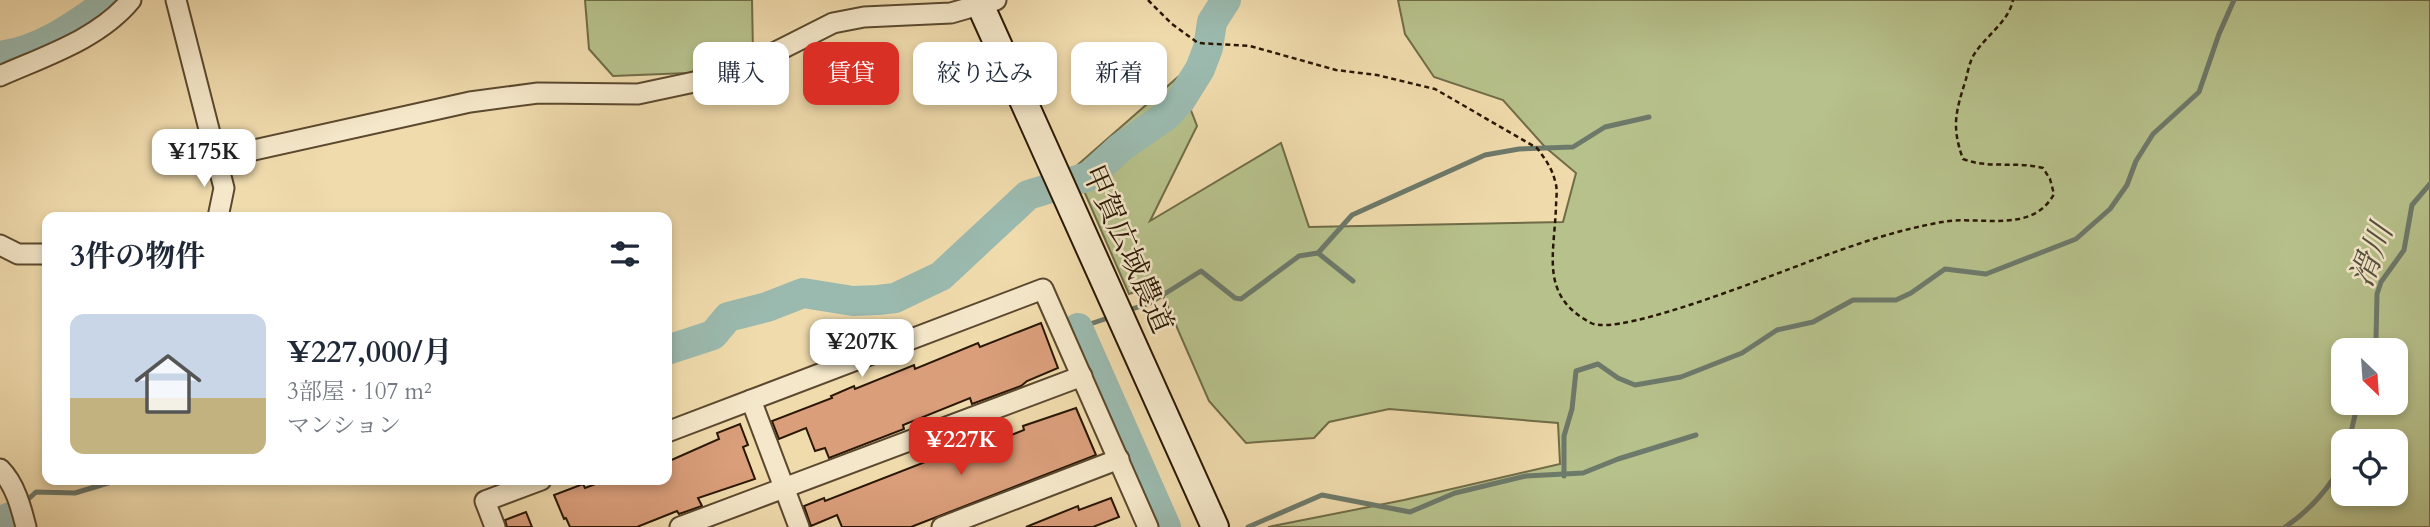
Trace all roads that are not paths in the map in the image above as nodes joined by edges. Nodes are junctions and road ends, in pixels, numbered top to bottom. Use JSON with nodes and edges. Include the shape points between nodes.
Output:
{"nodes":[{"id":1,"x":131,"y":0,"type":"edge"},
{"id":2,"x":176,"y":0,"type":"edge"},
{"id":3,"x":985,"y":2,"type":"edge"},
{"id":4,"x":0,"y":76,"type":"edge"},
{"id":5,"x":218,"y":161,"type":"junction"},
{"id":6,"x":219,"y":212,"type":"edge"},
{"id":7,"x":0,"y":246,"type":"edge"},
{"id":8,"x":42,"y":254,"type":"edge"},
{"id":9,"x":1082,"y":376,"type":"junction"},
{"id":10,"x":751,"y":400,"type":"junction"},
{"id":11,"x":672,"y":430,"type":"edge"},
{"id":12,"x":1119,"y":459,"type":"junction"},
{"id":13,"x":0,"y":469,"type":"edge"},
{"id":14,"x":528,"y":485,"type":"edge"},
{"id":15,"x":785,"y":487,"type":"junction"},
{"id":16,"x":26,"y":527,"type":"edge"},
{"id":17,"x":495,"y":527,"type":"edge"},
{"id":18,"x":681,"y":527,"type":"edge"},
{"id":19,"x":799,"y":527,"type":"edge"},
{"id":20,"x":942,"y":527,"type":"edge"},
{"id":21,"x":1148,"y":527,"type":"edge"},
{"id":22,"x":1215,"y":527,"type":"edge"}],
"edges":[{"from":1,"to":4,"type":"street","via":[[94,31]]},
{"from":2,"to":5,"type":"street"},
{"from":3,"to":5,"type":"street","via":[[951,13],[833,23],[748,66],[638,94],[538,93],[470,102]]},
{"from":3,"to":22,"type":"street","name":"甲賀広域農道"},
{"from":5,"to":6,"type":"street","via":[[224,188]]},
{"from":7,"to":8,"type":"street","via":[[18,254]]},
{"from":9,"to":10,"type":"street","via":[[1043,289]]},
{"from":9,"to":12,"type":"street"},
{"from":9,"to":15,"type":"street"},
{"from":10,"to":11,"type":"street"},
{"from":10,"to":15,"type":"street"},
{"from":12,"to":20,"type":"street"},
{"from":12,"to":21,"type":"street"},
{"from":13,"to":16,"type":"street","via":[[19,501]]},
{"from":14,"to":17,"type":"street","via":[[485,501]]},
{"from":15,"to":18,"type":"street"},
{"from":15,"to":19,"type":"street"}]}
